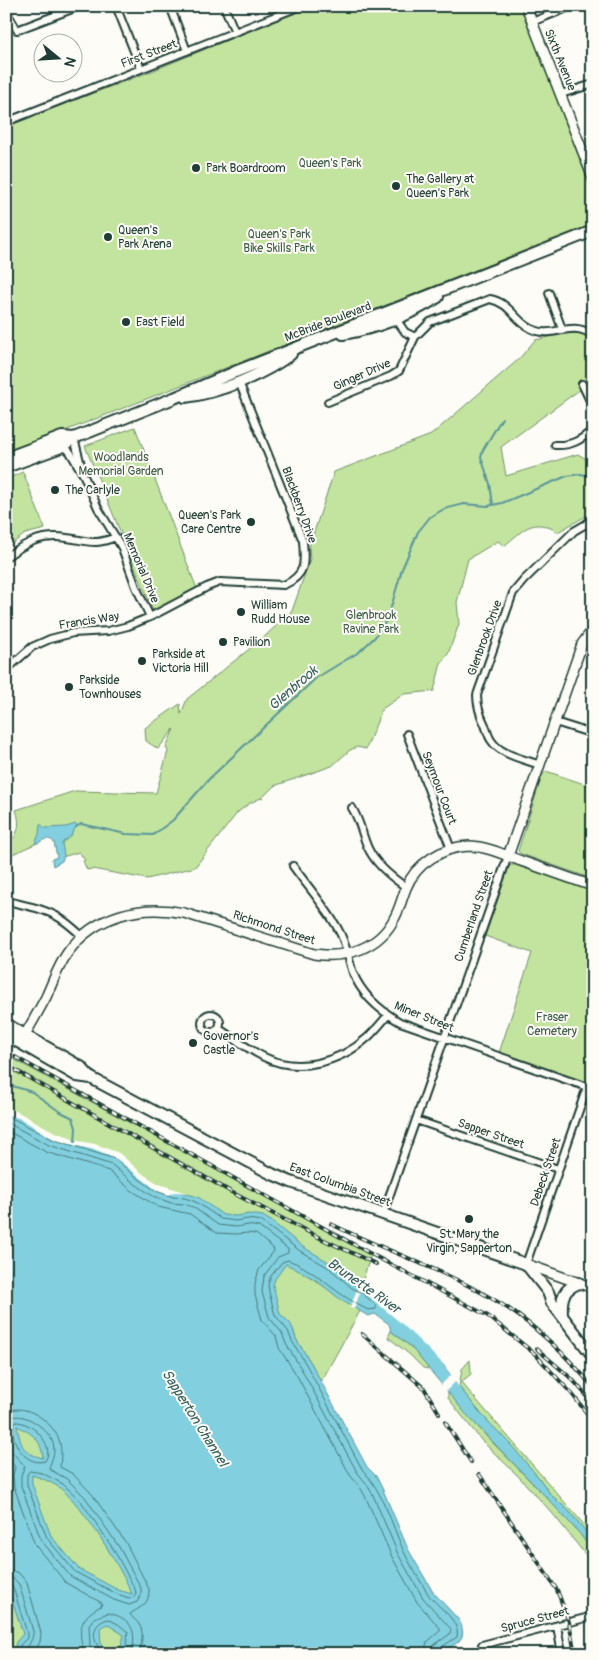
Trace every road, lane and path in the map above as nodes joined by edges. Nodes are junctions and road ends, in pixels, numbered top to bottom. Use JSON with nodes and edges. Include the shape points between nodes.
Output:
{"nodes":[{"id":1,"x":80,"y":6,"type":"edge"},
{"id":2,"x":116,"y":6,"type":"edge"},
{"id":3,"x":170,"y":6,"type":"edge"},
{"id":4,"x":224,"y":6,"type":"edge"},
{"id":5,"x":278,"y":6,"type":"edge"},
{"id":6,"x":300,"y":6,"type":"edge"},
{"id":7,"x":526,"y":6,"type":"edge"},
{"id":8,"x":572,"y":6,"type":"edge"},
{"id":9,"x":6,"y":11,"type":"edge"},
{"id":10,"x":281,"y":14,"type":"junction"},
{"id":11,"x":532,"y":22,"type":"junction"},
{"id":12,"x":235,"y":32,"type":"junction"},
{"id":13,"x":187,"y":51,"type":"junction"},
{"id":14,"x":140,"y":69,"type":"junction"},
{"id":15,"x":593,"y":84,"type":"edge"},
{"id":16,"x":560,"y":94,"type":"junction"},
{"id":17,"x":6,"y":122,"type":"edge"},
{"id":18,"x":593,"y":178,"type":"edge"},
{"id":19,"x":593,"y":231,"type":"edge"},
{"id":20,"x":458,"y":284,"type":"junction"},
{"id":21,"x":549,"y":293,"type":"dead end"},
{"id":22,"x":396,"y":319,"type":"junction"},
{"id":23,"x":562,"y":329,"type":"junction"},
{"id":24,"x":593,"y":335,"type":"edge"},
{"id":25,"x":415,"y":337,"type":"junction"},
{"id":26,"x":318,"y":339,"type":"junction"},
{"id":27,"x":301,"y":346,"type":"junction"},
{"id":28,"x":238,"y":382,"type":"junction"},
{"id":29,"x":582,"y":384,"type":"dead end"},
{"id":30,"x":174,"y":398,"type":"junction"},
{"id":31,"x":328,"y":402,"type":"dead end"},
{"id":32,"x":593,"y":407,"type":"edge"},
{"id":33,"x":593,"y":429,"type":"edge"},
{"id":34,"x":74,"y":438,"type":"junction"},
{"id":35,"x":555,"y":445,"type":"dead end"},
{"id":36,"x":64,"y":446,"type":"junction"},
{"id":37,"x":6,"y":458,"type":"edge"},
{"id":38,"x":6,"y":467,"type":"edge"},
{"id":39,"x":84,"y":476,"type":"junction"},
{"id":40,"x":590,"y":522,"type":"edge"},
{"id":41,"x":593,"y":530,"type":"edge"},
{"id":42,"x":116,"y":537,"type":"junction"},
{"id":43,"x":6,"y":557,"type":"edge"},
{"id":44,"x":207,"y":587,"type":"joint"},
{"id":45,"x":150,"y":617,"type":"junction"},
{"id":46,"x":593,"y":629,"type":"edge"},
{"id":47,"x":589,"y":638,"type":"edge"},
{"id":48,"x":6,"y":670,"type":"edge"},
{"id":49,"x":555,"y":722,"type":"junction"},
{"id":50,"x":406,"y":734,"type":"dead end"},
{"id":51,"x":593,"y":734,"type":"edge"},
{"id":52,"x":540,"y":765,"type":"junction"},
{"id":53,"x":352,"y":808,"type":"dead end"},
{"id":54,"x":451,"y":849,"type":"junction"},
{"id":55,"x":508,"y":856,"type":"junction"},
{"id":56,"x":293,"y":866,"type":"dead end"},
{"id":57,"x":593,"y":886,"type":"edge"},
{"id":58,"x":406,"y":887,"type":"junction"},
{"id":59,"x":6,"y":900,"type":"edge"},
{"id":60,"x":82,"y":936,"type":"junction"},
{"id":61,"x":347,"y":954,"type":"junction"},
{"id":62,"x":388,"y":1016,"type":"junction"},
{"id":63,"x":6,"y":1024,"type":"edge"},
{"id":64,"x":218,"y":1028,"type":"dead end"},
{"id":65,"x":6,"y":1035,"type":"edge"},
{"id":66,"x":445,"y":1038,"type":"junction"},
{"id":67,"x":22,"y":1039,"type":"junction"},
{"id":68,"x":590,"y":1088,"type":"edge"},
{"id":69,"x":416,"y":1120,"type":"junction"},
{"id":70,"x":558,"y":1169,"type":"junction"},
{"id":71,"x":383,"y":1214,"type":"junction"},
{"id":72,"x":511,"y":1259,"type":"junction"},
{"id":73,"x":526,"y":1264,"type":"junction"},
{"id":74,"x":579,"y":1283,"type":"junction"},
{"id":75,"x":593,"y":1288,"type":"edge"},
{"id":76,"x":552,"y":1303,"type":"junction"},
{"id":77,"x":562,"y":1314,"type":"junction"},
{"id":78,"x":593,"y":1356,"type":"edge"},
{"id":79,"x":593,"y":1616,"type":"edge"},
{"id":80,"x":557,"y":1626,"type":"junction"},
{"id":81,"x":482,"y":1645,"type":"dead end"},
{"id":82,"x":562,"y":1654,"type":"edge"}],
"edges":[{"from":1,"to":9,"type":"street","via":[[16,30]]},
{"from":2,"to":14,"type":"street"},
{"from":3,"to":13,"type":"street"},
{"from":4,"to":12,"type":"street"},
{"from":5,"to":10,"type":"street"},
{"from":6,"to":10,"type":"street","name":"First Street"},
{"from":7,"to":11,"type":"street","name":"Sixth Avenue"},
{"from":8,"to":11,"type":"street"},
{"from":10,"to":12,"type":"street","name":"First Street"},
{"from":11,"to":16,"type":"street","name":"Sixth Avenue"},
{"from":12,"to":13,"type":"street","name":"First Street"},
{"from":13,"to":14,"type":"street","name":"First Street"},
{"from":14,"to":17,"type":"street","name":"First Street"},
{"from":15,"to":16,"type":"street"},
{"from":16,"to":18,"type":"street","name":"Sixth Avenue"},
{"from":19,"to":20,"type":"main road","name":"McBride Boulevard"},
{"from":20,"to":22,"type":"main road"},
{"from":20,"to":26,"type":"main road","name":"McBride Boulevard"},
{"from":21,"to":23,"type":"street"},
{"from":22,"to":25,"type":"street","via":[[405,332]]},
{"from":22,"to":26,"type":"main road"},
{"from":23,"to":24,"type":"street","name":"Ginger Drive","via":[[581,330]]},
{"from":23,"to":25,"type":"street","name":"Ginger Drive","via":[[545,333],[535,331],[508,306],[490,299],[430,322]]},
{"from":25,"to":31,"type":"street","name":"Ginger Drive","via":[[399,371]]},
{"from":26,"to":27,"type":"main road","name":"McBride Boulevard"},
{"from":27,"to":28,"type":"main road","via":[[279,363]]},
{"from":27,"to":30,"type":"main road","name":"McBride Boulevard"},
{"from":28,"to":30,"type":"main road","via":[[204,395]]},
{"from":28,"to":44,"type":"street","name":"Blackberry Drive","via":[[303,541],[303,566],[299,575],[284,585],[220,582]]},
{"from":29,"to":32,"type":"street"},
{"from":30,"to":34,"type":"main road","name":"McBride Boulevard"},
{"from":33,"to":35,"type":"street","via":[[567,446]]},
{"from":34,"to":36,"type":"main road","name":"McBride Boulevard"},
{"from":34,"to":37,"type":"main road","name":"McBride Boulevard","via":[[62,438]]},
{"from":34,"to":39,"type":"street","name":"Memorial Drive"},
{"from":36,"to":38,"type":"main road","name":"McBride Boulevard"},
{"from":36,"to":39,"type":"street","name":"Memorial Drive"},
{"from":39,"to":42,"type":"street","name":"Memorial Drive"},
{"from":40,"to":41,"type":"street"},
{"from":40,"to":52,"type":"street","name":"Glenbrook Drive","via":[[574,531],[513,593],[477,695],[479,713],[495,745]]},
{"from":42,"to":43,"type":"street","via":[[97,544],[69,538],[47,538],[25,544]]},
{"from":42,"to":45,"type":"street","name":"Memorial Drive"},
{"from":44,"to":45,"type":"street","name":"Francis Way"},
{"from":45,"to":48,"type":"street","name":"Francis Way","via":[[108,631],[73,633],[50,639],[32,647]]},
{"from":46,"to":47,"type":"street","name":"Cumberland Street"},
{"from":47,"to":49,"type":"street","name":"Cumberland Street"},
{"from":49,"to":51,"type":"street"},
{"from":49,"to":52,"type":"street","name":"Cumberland Street"},
{"from":50,"to":54,"type":"street","name":"Seymour Court"},
{"from":52,"to":55,"type":"street","name":"Cumberland Street"},
{"from":53,"to":58,"type":"street","via":[[368,848],[379,865]]},
{"from":54,"to":55,"type":"street","name":"Richmond Street","via":[[480,847]]},
{"from":54,"to":58,"type":"street","name":"Richmond Street","via":[[425,862]]},
{"from":55,"to":57,"type":"street","name":"Richmond Street"},
{"from":55,"to":66,"type":"street","name":"Cumberland Street"},
{"from":56,"to":61,"type":"street","name":"Miner Street","via":[[337,926]]},
{"from":58,"to":61,"type":"street","name":"Richmond Street","via":[[390,926],[362,950]]},
{"from":59,"to":60,"type":"street","via":[[45,911]]},
{"from":60,"to":61,"type":"street","name":"Richmond Street","via":[[120,914],[167,909],[314,954]]},
{"from":60,"to":67,"type":"street","name":"Richmond Street","via":[[59,966],[46,998]]},
{"from":61,"to":62,"type":"street","name":"Miner Street","via":[[369,1000]]},
{"from":62,"to":64,"type":"street","via":[[350,1050],[327,1061],[304,1066],[265,1058]]},
{"from":62,"to":66,"type":"street","name":"Miner Street"},
{"from":63,"to":67,"type":"main road","name":"East Columbia Street"},
{"from":65,"to":67,"type":"main road","name":"East Columbia Street"},
{"from":66,"to":68,"type":"street","name":"Miner Street"},
{"from":66,"to":69,"type":"street","name":"Cumberland Street"},
{"from":67,"to":71,"type":"main road","name":"East Columbia Street","via":[[77,1076],[91,1078],[272,1174]]},
{"from":68,"to":70,"type":"street","name":"Debeck Street"},
{"from":69,"to":70,"type":"street","name":"Sapper Street"},
{"from":69,"to":71,"type":"street","name":"Cumberland Street"},
{"from":70,"to":73,"type":"street","name":"Debeck Street"},
{"from":71,"to":72,"type":"main road","name":"East Columbia Street"},
{"from":72,"to":73,"type":"main road","name":"East Columbia Street"},
{"from":72,"to":76,"type":"main road"},
{"from":73,"to":74,"type":"street","name":"East Columbia Street"},
{"from":73,"to":76,"type":"main road","via":[[548,1292]]},
{"from":74,"to":75,"type":"street","name":"East Columbia Street"},
{"from":74,"to":77,"type":"main road","via":[[565,1292]]},
{"from":76,"to":77,"type":"main road"},
{"from":77,"to":78,"type":"main road"},
{"from":79,"to":80,"type":"street","name":"Spruce Street"},
{"from":80,"to":81,"type":"street","name":"Spruce Street"},
{"from":80,"to":82,"type":"street"}]}
